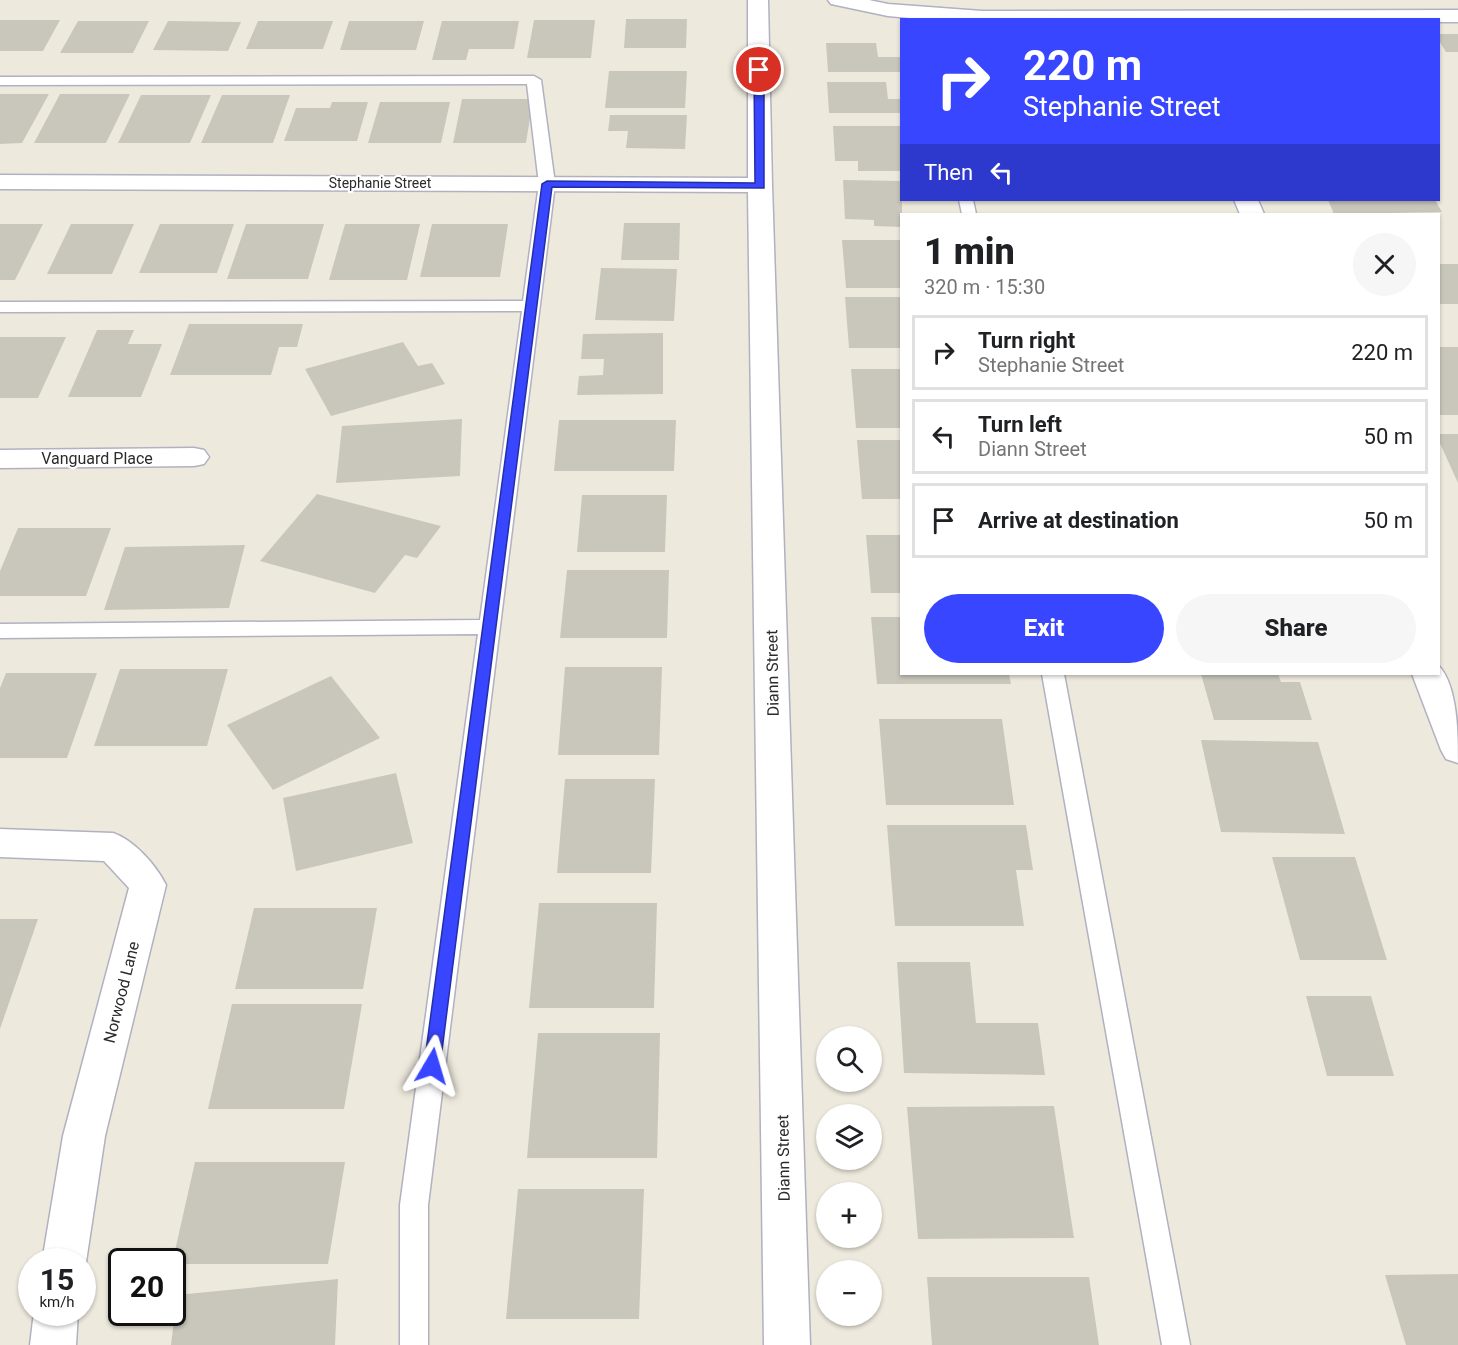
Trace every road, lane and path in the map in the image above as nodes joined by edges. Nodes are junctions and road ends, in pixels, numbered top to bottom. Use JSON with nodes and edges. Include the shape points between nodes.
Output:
{"nodes":[{"id":1,"x":759,"y":0,"type":"edge"},
{"id":2,"x":838,"y":0,"type":"edge"},
{"id":3,"x":1458,"y":16,"type":"edge"},
{"id":4,"x":932,"y":17,"type":"edge"},
{"id":5,"x":1177,"y":18,"type":"edge"},
{"id":6,"x":0,"y":81,"type":"edge"},
{"id":7,"x":0,"y":182,"type":"edge"},
{"id":8,"x":547,"y":184,"type":"junction"},
{"id":9,"x":760,"y":186,"type":"junction"},
{"id":10,"x":531,"y":306,"type":"junction"},
{"id":11,"x":0,"y":307,"type":"edge"},
{"id":12,"x":194,"y":457,"type":"dead end"},
{"id":13,"x":0,"y":459,"type":"edge"},
{"id":14,"x":489,"y":627,"type":"junction"},
{"id":15,"x":0,"y":632,"type":"edge"},
{"id":16,"x":1053,"y":675,"type":"edge"},
{"id":17,"x":1429,"y":675,"type":"edge"},
{"id":18,"x":1458,"y":750,"type":"edge"},
{"id":19,"x":0,"y":843,"type":"edge"},
{"id":20,"x":66,"y":1248,"type":"edge"},
{"id":21,"x":55,"y":1326,"type":"edge"},
{"id":22,"x":53,"y":1345,"type":"edge"},
{"id":23,"x":414,"y":1345,"type":"edge"},
{"id":24,"x":787,"y":1345,"type":"edge"},
{"id":25,"x":1176,"y":1345,"type":"edge"}],
"edges":[{"from":1,"to":9,"type":"street","name":"Diann Street"},
{"from":2,"to":4,"type":"street"},
{"from":3,"to":5,"type":"street"},
{"from":4,"to":5,"type":"street"},
{"from":6,"to":8,"type":"lane","via":[[534,80]]},
{"from":7,"to":8,"type":"street","name":"Stephanie Street"},
{"from":8,"to":9,"type":"street","name":"Stephanie Street"},
{"from":8,"to":10,"type":"lane"},
{"from":9,"to":24,"type":"street","name":"Diann Street"},
{"from":10,"to":11,"type":"lane"},
{"from":10,"to":14,"type":"lane"},
{"from":12,"to":13,"type":"street","name":"Vanguard Place"},
{"from":14,"to":15,"type":"lane"},
{"from":14,"to":23,"type":"lane","via":[[414,1205]]},
{"from":16,"to":25,"type":"lane"},
{"from":17,"to":18,"type":"street"},
{"from":19,"to":20,"type":"street","name":"Norwood Lane","via":[[113,847],[148,885],[84,1136]]},
{"from":21,"to":22,"type":"street"}]}
